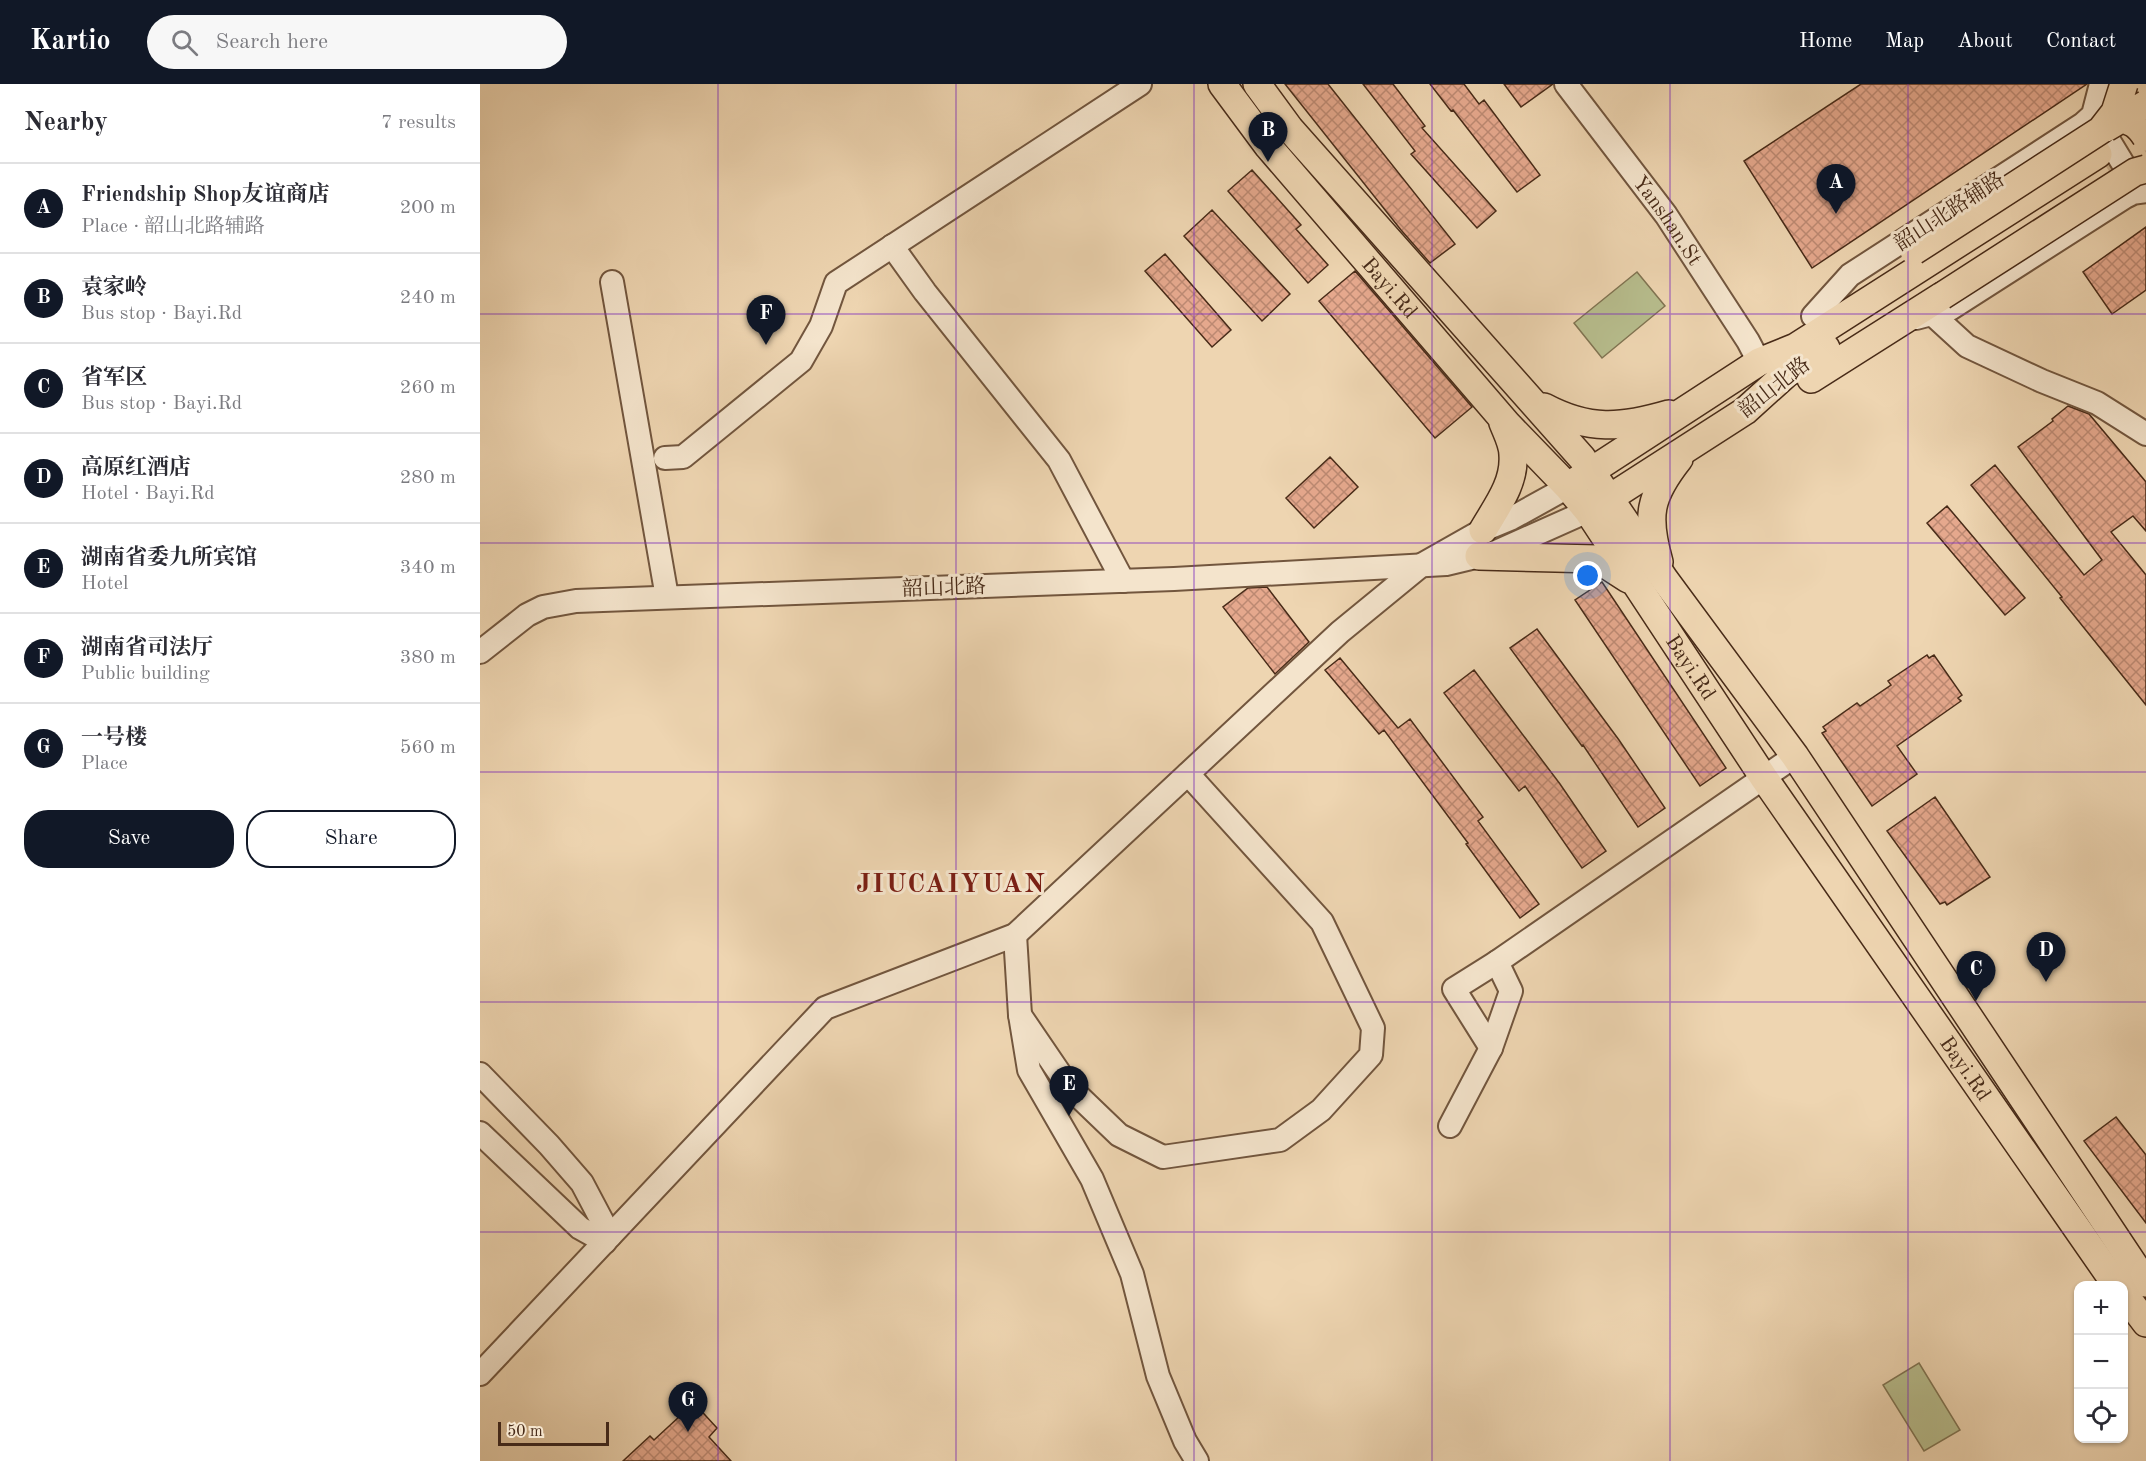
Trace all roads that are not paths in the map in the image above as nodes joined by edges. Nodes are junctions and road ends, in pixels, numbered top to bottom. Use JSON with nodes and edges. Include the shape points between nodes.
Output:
{"nodes":[{"id":1,"x":1140,"y":84,"type":"edge"},
{"id":2,"x":1222,"y":84,"type":"edge"},
{"id":3,"x":1257,"y":84,"type":"edge"},
{"id":4,"x":1566,"y":84,"type":"edge"},
{"id":5,"x":2101,"y":84,"type":"edge"},
{"id":6,"x":2124,"y":84,"type":"edge"},
{"id":7,"x":2146,"y":104,"type":"edge"},
{"id":8,"x":2104,"y":137,"type":"junction"},
{"id":9,"x":2146,"y":137,"type":"edge"},
{"id":10,"x":2143,"y":178,"type":"edge"},
{"id":11,"x":892,"y":246,"type":"junction"},
{"id":12,"x":612,"y":282,"type":"dead end"},
{"id":13,"x":1937,"y":305,"type":"junction"},
{"id":14,"x":1813,"y":316,"type":"junction"},
{"id":15,"x":1760,"y":362,"type":"junction"},
{"id":16,"x":1528,"y":395,"type":"junction"},
{"id":17,"x":1696,"y":405,"type":"junction"},
{"id":18,"x":1745,"y":411,"type":"junction"},
{"id":19,"x":1501,"y":416,"type":"junction"},
{"id":20,"x":2146,"y":434,"type":"edge"},
{"id":21,"x":1689,"y":448,"type":"junction"},
{"id":22,"x":665,"y":458,"type":"dead end"},
{"id":23,"x":1591,"y":472,"type":"junction"},
{"id":24,"x":1568,"y":487,"type":"junction"},
{"id":25,"x":1598,"y":505,"type":"junction"},
{"id":26,"x":1483,"y":530,"type":"junction"},
{"id":27,"x":1479,"y":556,"type":"junction"},
{"id":28,"x":1423,"y":564,"type":"junction"},
{"id":29,"x":1665,"y":580,"type":"junction"},
{"id":30,"x":1123,"y":581,"type":"junction"},
{"id":31,"x":1635,"y":583,"type":"junction"},
{"id":32,"x":668,"y":597,"type":"junction"},
{"id":33,"x":480,"y":652,"type":"edge"},
{"id":34,"x":1795,"y":756,"type":"junction"},
{"id":35,"x":1188,"y":774,"type":"junction"},
{"id":36,"x":1764,"y":778,"type":"junction"},
{"id":37,"x":1016,"y":935,"type":"junction"},
{"id":38,"x":1497,"y":962,"type":"junction"},
{"id":39,"x":1020,"y":1016,"type":"junction"},
{"id":40,"x":1491,"y":1048,"type":"junction"},
{"id":41,"x":480,"y":1074,"type":"edge"},
{"id":42,"x":1450,"y":1126,"type":"dead end"},
{"id":43,"x":480,"y":1133,"type":"edge"},
{"id":44,"x":607,"y":1239,"type":"junction"},
{"id":45,"x":2114,"y":1281,"type":"edge"},
{"id":46,"x":2146,"y":1283,"type":"edge"},
{"id":47,"x":2128,"y":1299,"type":"edge"},
{"id":48,"x":2146,"y":1323,"type":"edge"},
{"id":49,"x":480,"y":1374,"type":"edge"},
{"id":50,"x":1197,"y":1461,"type":"edge"}],
"edges":[{"from":1,"to":11,"type":"street"},
{"from":2,"to":19,"type":"main road","name":"Bayi.Rd","via":[[1268,146]]},
{"from":3,"to":16,"type":"main road","name":"Bayi.Rd","via":[[1290,129]]},
{"from":4,"to":15,"type":"street","name":"Yanshan.St","via":[[1666,215]]},
{"from":5,"to":8,"type":"street"},
{"from":6,"to":8,"type":"main road","bridge":true},
{"from":7,"to":8,"type":"main road","bridge":true},
{"from":8,"to":9,"type":"main road","bridge":true,"via":[[2132,122]]},
{"from":8,"to":10,"type":"street"},
{"from":8,"to":14,"type":"main road","bridge":true},
{"from":8,"to":14,"type":"street","name":"韶山北路辅路","via":[[2075,130],[1850,274]]},
{"from":8,"to":15,"type":"main road","name":"韶山北路","via":[[1796,347]]},
{"from":8,"to":18,"type":"main road","name":"韶山北路","via":[[1786,374]]},
{"from":10,"to":13,"type":"main road","bridge":true},
{"from":11,"to":22,"type":"street","via":[[836,283],[821,326],[801,361],[683,457]]},
{"from":11,"to":30,"type":"street","via":[[924,292],[1059,460]]},
{"from":12,"to":32,"type":"street"},
{"from":13,"to":18,"type":"main road","via":[[1900,322],[1794,389]]},
{"from":13,"to":20,"type":"street","via":[[1968,346],[2097,403]]},
{"from":14,"to":15,"type":"main road","via":[[1787,332]]},
{"from":15,"to":17,"type":"main road","name":"韶山北路"},
{"from":16,"to":17,"type":"main road","via":[[1574,421],[1610,426]]},
{"from":16,"to":23,"type":"main road","name":"Bayi.Rd"},
{"from":17,"to":23,"type":"main road","name":"韶山北路"},
{"from":18,"to":21,"type":"main road","name":"韶山北路"},
{"from":19,"to":24,"type":"main road","name":"Bayi.Rd"},
{"from":19,"to":26,"type":"main road","via":[[1514,452],[1513,470],[1509,485]]},
{"from":21,"to":25,"type":"main road","name":"韶山北路"},
{"from":21,"to":29,"type":"main road","via":[[1666,478],[1650,515]]},
{"from":23,"to":24,"type":"main road","name":"韶山北路"},
{"from":23,"to":25,"type":"main road","name":"Bayi.Rd"},
{"from":24,"to":25,"type":"main road","name":"Bayi.Rd"},
{"from":24,"to":26,"type":"street","name":"韶山北路"},
{"from":25,"to":27,"type":"street","name":"韶山北路","via":[[1496,552]]},
{"from":25,"to":29,"type":"main road","name":"Bayi.Rd"},
{"from":25,"to":31,"type":"main road","name":"Bayi.Rd"},
{"from":26,"to":28,"type":"street","name":"韶山北路"},
{"from":27,"to":28,"type":"street","name":"韶山北路","via":[[1446,564]]},
{"from":27,"to":31,"type":"main road","via":[[1597,560]]},
{"from":28,"to":30,"type":"street","name":"韶山北路"},
{"from":28,"to":35,"type":"street","via":[[1340,632]]},
{"from":29,"to":34,"type":"main road","name":"Bayi.Rd"},
{"from":30,"to":32,"type":"street","name":"韶山北路"},
{"from":31,"to":36,"type":"main road","name":"Bayi.Rd"},
{"from":32,"to":33,"type":"street","name":"韶山北路","via":[[576,601],[543,607]]},
{"from":34,"to":36,"type":"street"},
{"from":34,"to":46,"type":"main road","name":"Bayi.Rd"},
{"from":35,"to":37,"type":"street"},
{"from":35,"to":39,"type":"street","via":[[1322,922],[1373,1028],[1371,1055],[1321,1110],[1280,1140],[1163,1157],[1119,1135],[1070,1087]]},
{"from":36,"to":38,"type":"street"},
{"from":36,"to":45,"type":"main road","name":"Bayi.Rd"},
{"from":37,"to":39,"type":"street"},
{"from":37,"to":44,"type":"street","via":[[825,1008]]},
{"from":38,"to":40,"type":"street","via":[[1511,992]]},
{"from":38,"to":40,"type":"street","via":[[1454,989]]},
{"from":39,"to":50,"type":"street","via":[[1029,1070],[1092,1179],[1132,1274],[1158,1376]]},
{"from":40,"to":42,"type":"street"},
{"from":41,"to":44,"type":"street","via":[[582,1183]]},
{"from":43,"to":44,"type":"street","via":[[580,1228]]},
{"from":44,"to":49,"type":"street"},
{"from":47,"to":48,"type":"main road"}]}
